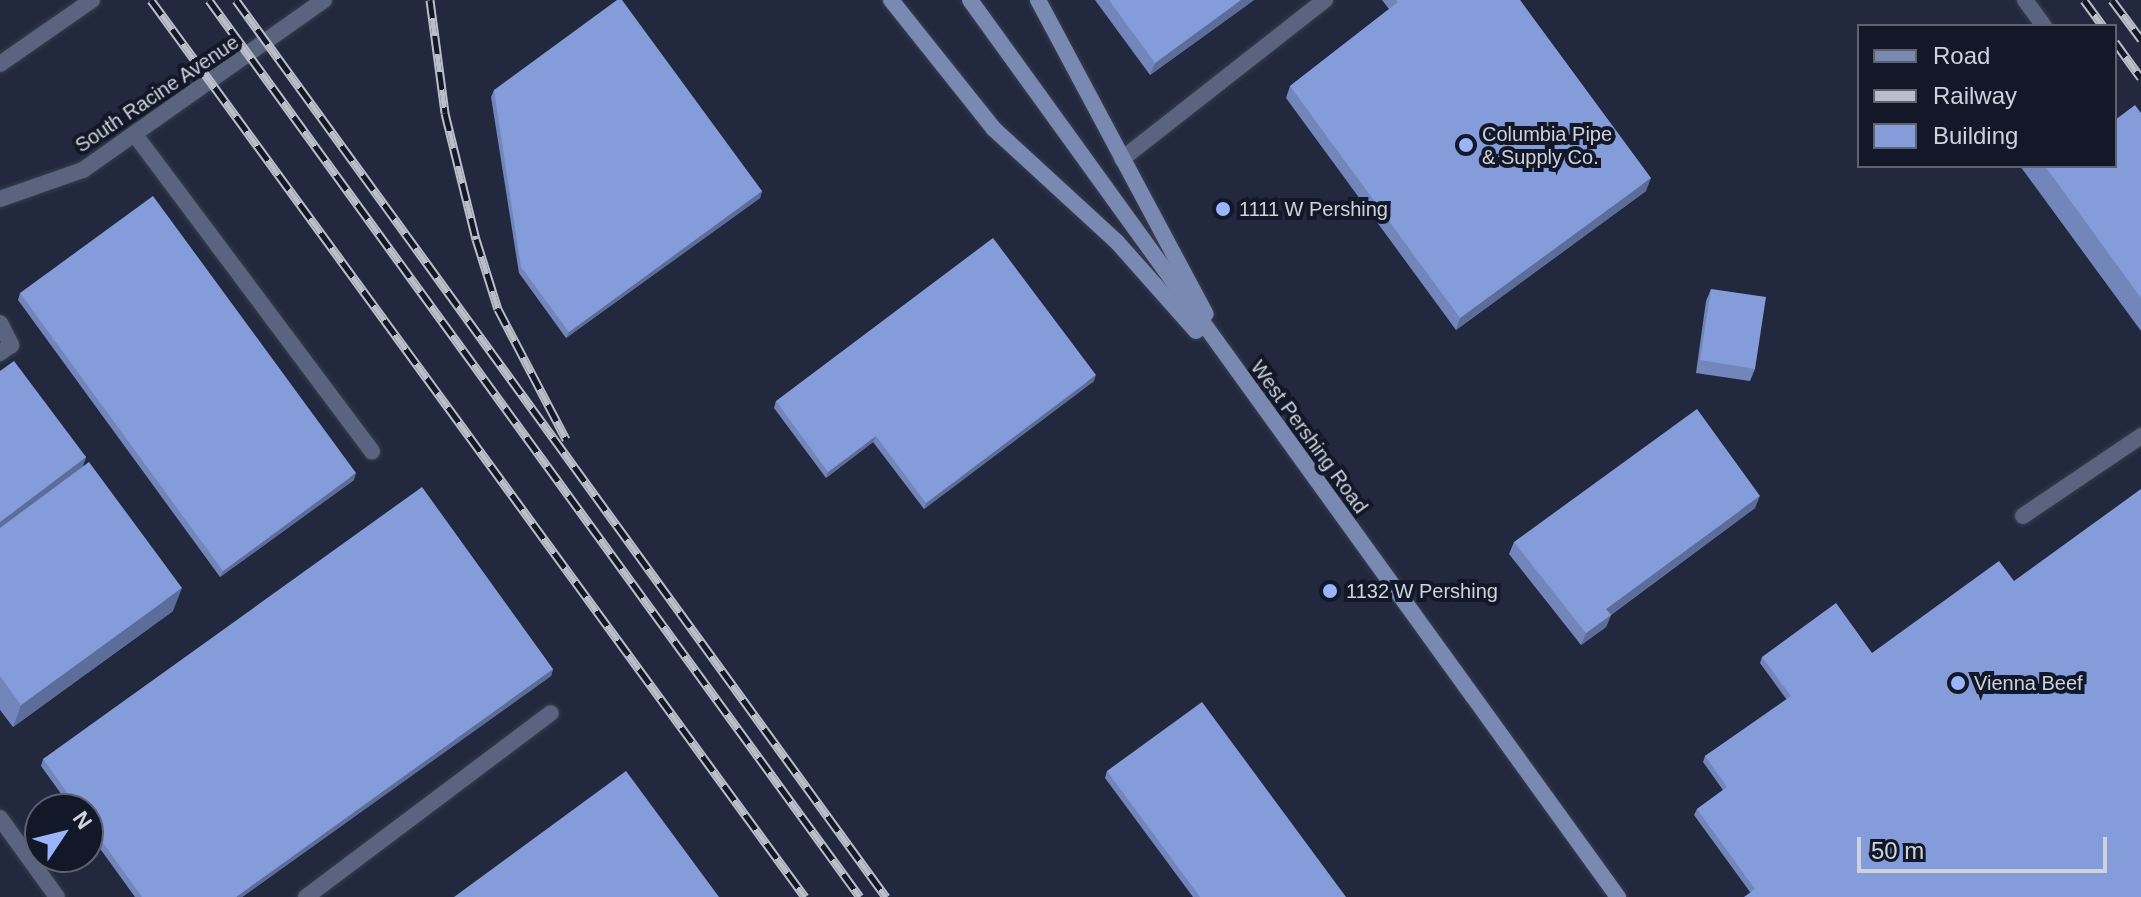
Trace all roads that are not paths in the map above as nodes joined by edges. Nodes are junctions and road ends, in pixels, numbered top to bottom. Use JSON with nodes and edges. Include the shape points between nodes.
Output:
{"nodes":[{"id":1,"x":92,"y":0,"type":"edge"},
{"id":2,"x":324,"y":0,"type":"edge"},
{"id":3,"x":891,"y":0,"type":"edge"},
{"id":4,"x":970,"y":0,"type":"edge"},
{"id":5,"x":1038,"y":0,"type":"edge"},
{"id":6,"x":1325,"y":0,"type":"edge"},
{"id":7,"x":2025,"y":0,"type":"edge"},
{"id":8,"x":2043,"y":24,"type":"edge"},
{"id":9,"x":0,"y":64,"type":"edge"},
{"id":10,"x":136,"y":136,"type":"junction"},
{"id":11,"x":1122,"y":159,"type":"junction"},
{"id":12,"x":0,"y":199,"type":"edge"},
{"id":13,"x":0,"y":323,"type":"edge"},
{"id":14,"x":0,"y":353,"type":"edge"},
{"id":15,"x":1251,"y":391,"type":"junction"},
{"id":16,"x":2141,"y":436,"type":"edge"},
{"id":17,"x":372,"y":452,"type":"dead end"},
{"id":18,"x":2023,"y":516,"type":"dead end"},
{"id":19,"x":551,"y":713,"type":"dead end"},
{"id":20,"x":0,"y":818,"type":"edge"},
{"id":21,"x":57,"y":897,"type":"edge"},
{"id":22,"x":306,"y":897,"type":"edge"},
{"id":23,"x":1618,"y":897,"type":"edge"}],
"edges":[{"from":1,"to":9,"type":"street"},
{"from":2,"to":10,"type":"street","name":"South Racine Avenue"},
{"from":3,"to":15,"type":"main road","via":[[994,129],[1117,242]]},
{"from":4,"to":15,"type":"main road","name":"West Pershing Road"},
{"from":5,"to":11,"type":"main road"},
{"from":6,"to":11,"type":"street"},
{"from":7,"to":8,"type":"street"},
{"from":10,"to":12,"type":"street","name":"South Racine Avenue","via":[[83,170]]},
{"from":10,"to":17,"type":"street"},
{"from":11,"to":15,"type":"main road"},
{"from":13,"to":14,"type":"street","via":[[11,345]]},
{"from":15,"to":23,"type":"main road","name":"West Pershing Road"},
{"from":16,"to":18,"type":"street"},
{"from":19,"to":22,"type":"street"},
{"from":20,"to":21,"type":"street"}]}
